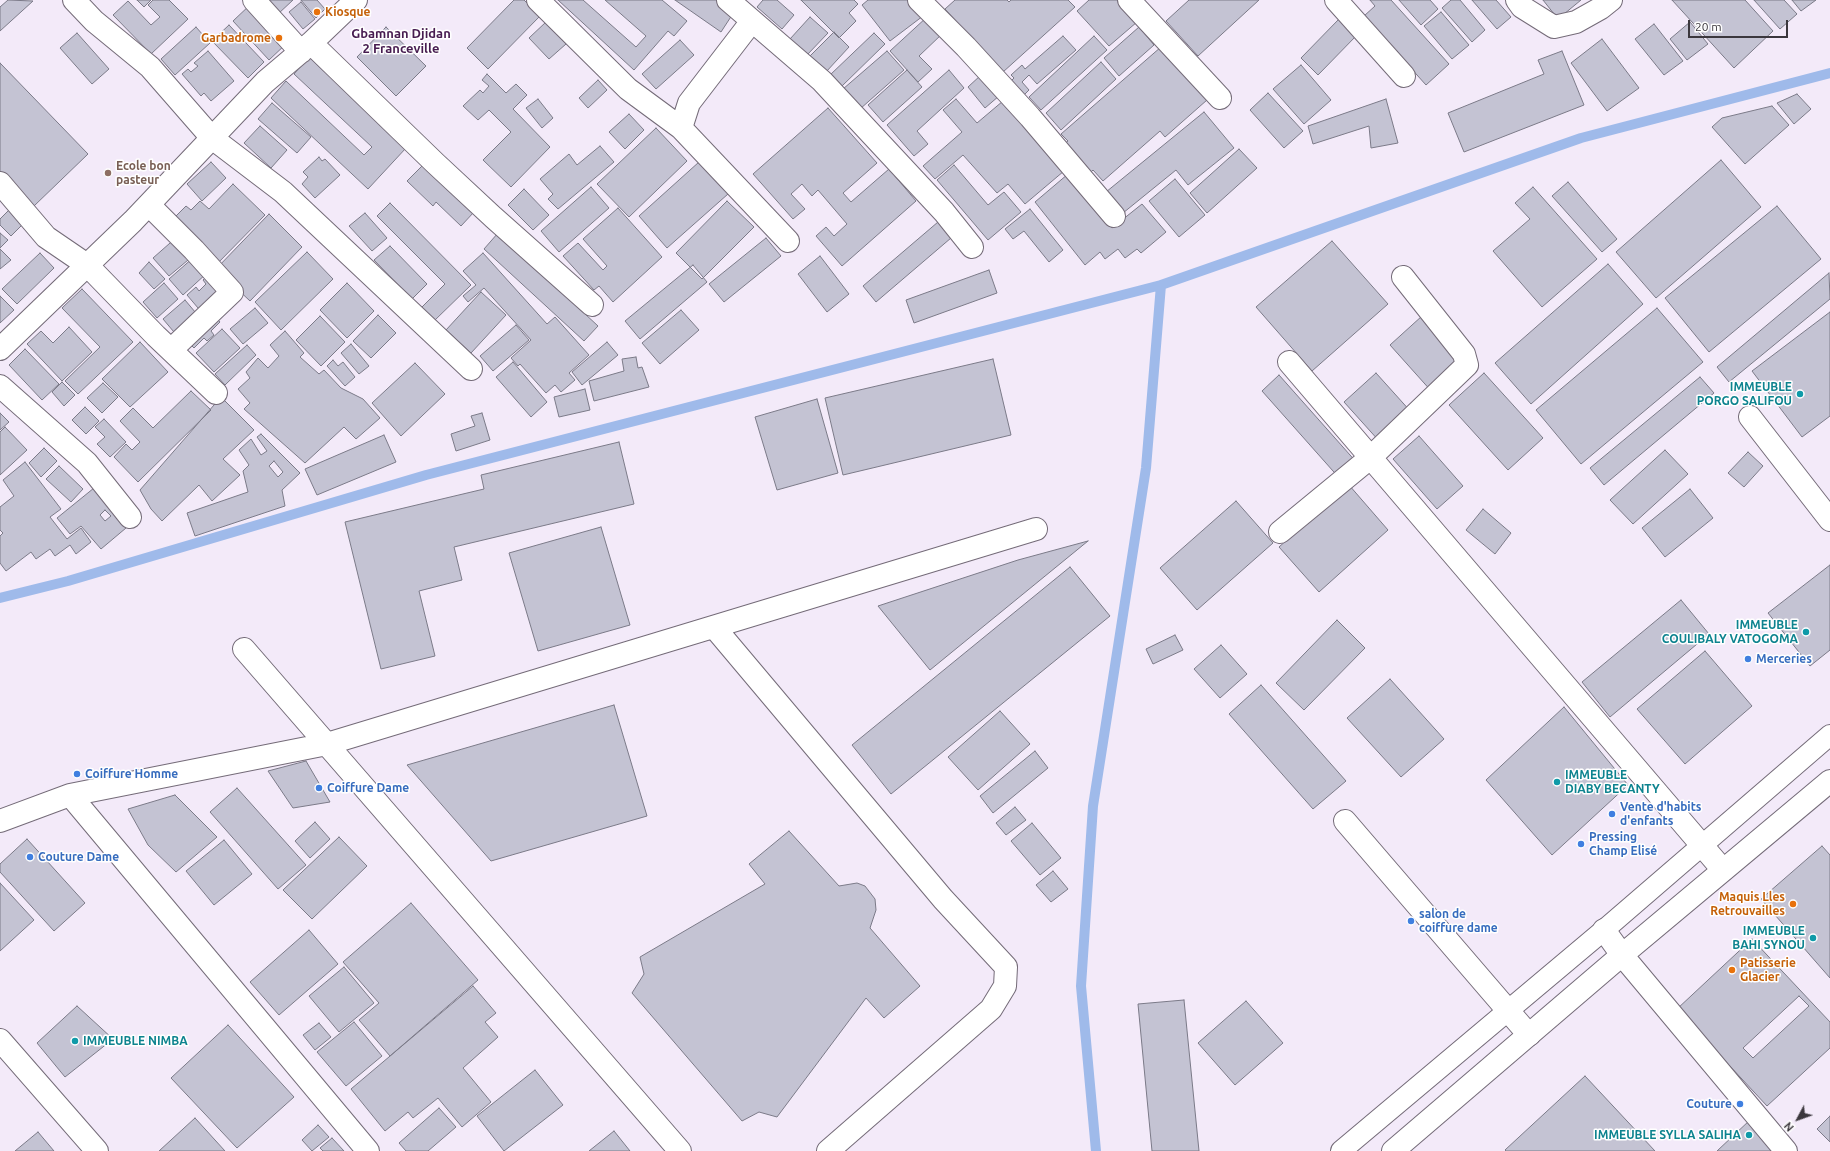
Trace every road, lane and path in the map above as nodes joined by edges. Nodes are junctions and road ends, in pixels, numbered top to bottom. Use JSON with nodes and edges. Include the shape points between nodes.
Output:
{"nodes":[{"id":1,"x":74,"y":0,"type":"edge"},
{"id":2,"x":254,"y":0,"type":"edge"},
{"id":3,"x":356,"y":0,"type":"edge"},
{"id":4,"x":538,"y":0,"type":"edge"},
{"id":5,"x":919,"y":0,"type":"edge"},
{"id":6,"x":1129,"y":0,"type":"edge"},
{"id":7,"x":1336,"y":0,"type":"edge"},
{"id":8,"x":1517,"y":0,"type":"edge"},
{"id":9,"x":1610,"y":0,"type":"edge"},
{"id":10,"x":740,"y":7,"type":"edge"},
{"id":11,"x":306,"y":47,"type":"junction"},
{"id":12,"x":1404,"y":76,"type":"dead end"},
{"id":13,"x":1220,"y":98,"type":"dead end"},
{"id":14,"x":681,"y":128,"type":"junction"},
{"id":15,"x":212,"y":138,"type":"junction"},
{"id":16,"x":0,"y":183,"type":"edge"},
{"id":17,"x":149,"y":205,"type":"junction"},
{"id":18,"x":1114,"y":216,"type":"dead end"},
{"id":19,"x":788,"y":241,"type":"dead end"},
{"id":20,"x":972,"y":247,"type":"dead end"},
{"id":21,"x":88,"y":265,"type":"junction"},
{"id":22,"x":1404,"y":277,"type":"dead end"},
{"id":23,"x":592,"y":305,"type":"dead end"},
{"id":24,"x":0,"y":349,"type":"edge"},
{"id":25,"x":171,"y":350,"type":"junction"},
{"id":26,"x":1289,"y":362,"type":"dead end"},
{"id":27,"x":471,"y":369,"type":"dead end"},
{"id":28,"x":0,"y":386,"type":"edge"},
{"id":29,"x":216,"y":393,"type":"dead end"},
{"id":30,"x":1750,"y":417,"type":"dead end"},
{"id":31,"x":1370,"y":458,"type":"junction"},
{"id":32,"x":130,"y":517,"type":"dead end"},
{"id":33,"x":1830,"y":520,"type":"edge"},
{"id":34,"x":1036,"y":529,"type":"dead end"},
{"id":35,"x":1280,"y":532,"type":"dead end"},
{"id":36,"x":714,"y":627,"type":"junction"},
{"id":37,"x":244,"y":649,"type":"dead end"},
{"id":38,"x":1830,"y":735,"type":"edge"},
{"id":39,"x":327,"y":744,"type":"junction"},
{"id":40,"x":1830,"y":781,"type":"edge"},
{"id":41,"x":70,"y":795,"type":"junction"},
{"id":42,"x":0,"y":821,"type":"edge"},
{"id":43,"x":1345,"y":821,"type":"dead end"},
{"id":44,"x":1702,"y":845,"type":"junction"},
{"id":45,"x":1723,"y":870,"type":"junction"},
{"id":46,"x":1604,"y":930,"type":"junction"},
{"id":47,"x":1622,"y":955,"type":"junction"},
{"id":48,"x":1509,"y":1010,"type":"junction"},
{"id":49,"x":1529,"y":1035,"type":"junction"},
{"id":50,"x":0,"y":1040,"type":"edge"},
{"id":51,"x":97,"y":1151,"type":"edge"},
{"id":52,"x":368,"y":1151,"type":"edge"},
{"id":53,"x":680,"y":1151,"type":"edge"},
{"id":54,"x":828,"y":1151,"type":"edge"},
{"id":55,"x":1341,"y":1151,"type":"edge"},
{"id":56,"x":1393,"y":1151,"type":"edge"},
{"id":57,"x":1786,"y":1151,"type":"edge"}],
"edges":[{"from":1,"to":15,"type":"street","via":[[94,21],[150,67]]},
{"from":2,"to":11,"type":"street"},
{"from":3,"to":11,"type":"street"},
{"from":4,"to":14,"type":"street","via":[[628,89]]},
{"from":5,"to":18,"type":"street","via":[[1030,116]]},
{"from":6,"to":13,"type":"street"},
{"from":7,"to":12,"type":"street"},
{"from":8,"to":9,"type":"street","via":[[1522,7],[1554,27],[1576,22]]},
{"from":10,"to":14,"type":"street","via":[[689,102]]},
{"from":10,"to":20,"type":"street","via":[[822,81],[944,212]]},
{"from":11,"to":15,"type":"street","via":[[265,82]]},
{"from":11,"to":23,"type":"street"},
{"from":14,"to":19,"type":"street"},
{"from":15,"to":17,"type":"street"},
{"from":15,"to":27,"type":"street","via":[[283,192]]},
{"from":16,"to":21,"type":"street","via":[[46,237]]},
{"from":17,"to":21,"type":"street"},
{"from":17,"to":25,"type":"street","via":[[232,292]]},
{"from":21,"to":24,"type":"street"},
{"from":21,"to":25,"type":"street"},
{"from":22,"to":31,"type":"street","via":[[1464,354],[1467,365]]},
{"from":25,"to":29,"type":"street"},
{"from":26,"to":31,"type":"street"},
{"from":28,"to":32,"type":"street","via":[[87,463]]},
{"from":30,"to":33,"type":"street"},
{"from":31,"to":35,"type":"street"},
{"from":31,"to":44,"type":"street"},
{"from":34,"to":36,"type":"street"},
{"from":36,"to":39,"type":"street"},
{"from":36,"to":54,"type":"street","via":[[943,899],[1006,967],[1005,986],[991,1009]]},
{"from":37,"to":39,"type":"street"},
{"from":38,"to":44,"type":"lane"},
{"from":39,"to":41,"type":"street"},
{"from":39,"to":53,"type":"street"},
{"from":40,"to":45,"type":"street"},
{"from":41,"to":42,"type":"street"},
{"from":41,"to":52,"type":"street"},
{"from":43,"to":48,"type":"street"},
{"from":44,"to":45,"type":"street"},
{"from":44,"to":46,"type":"lane"},
{"from":45,"to":47,"type":"street"},
{"from":46,"to":47,"type":"street"},
{"from":46,"to":48,"type":"lane"},
{"from":47,"to":49,"type":"street"},
{"from":47,"to":57,"type":"street"},
{"from":48,"to":49,"type":"street"},
{"from":48,"to":55,"type":"lane"},
{"from":49,"to":56,"type":"street"},
{"from":50,"to":51,"type":"street"}]}
